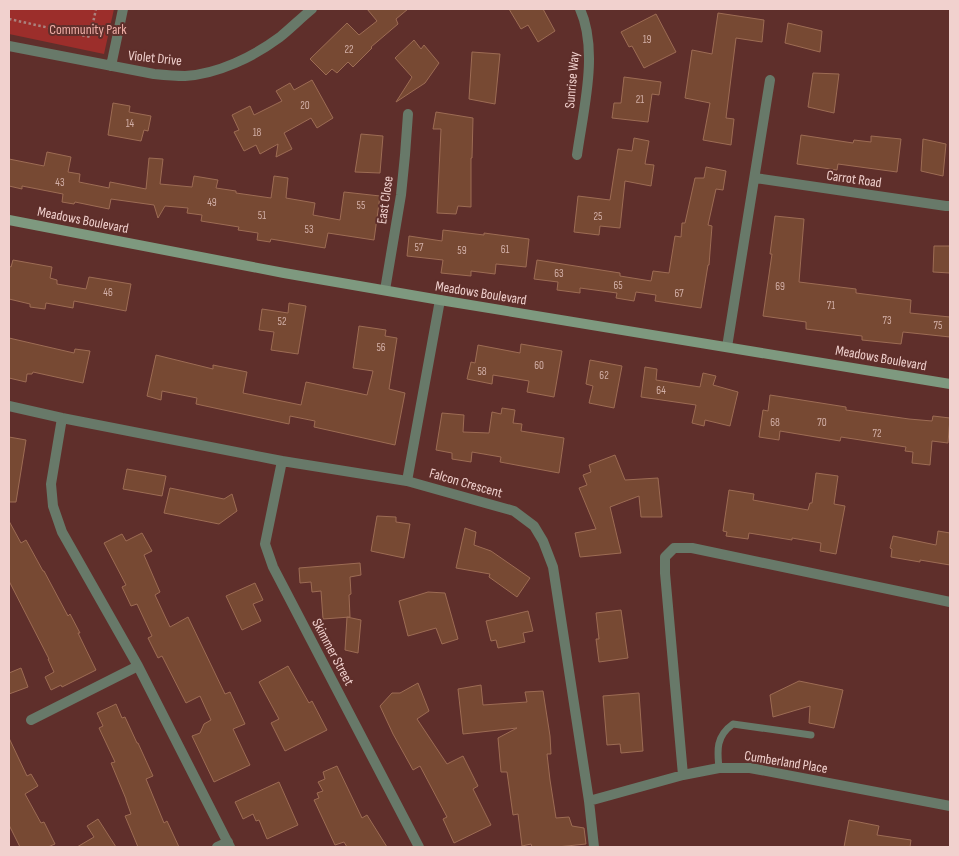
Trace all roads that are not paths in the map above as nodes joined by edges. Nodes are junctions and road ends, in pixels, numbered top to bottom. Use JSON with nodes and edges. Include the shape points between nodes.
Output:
{"nodes":[{"id":1,"x":123,"y":9,"type":"edge"},
{"id":2,"x":312,"y":9,"type":"edge"},
{"id":3,"x":580,"y":9,"type":"edge"},
{"id":4,"x":9,"y":46,"type":"edge"},
{"id":5,"x":111,"y":66,"type":"junction"},
{"id":6,"x":770,"y":80,"type":"dead end"},
{"id":7,"x":408,"y":114,"type":"dead end"},
{"id":8,"x":577,"y":155,"type":"dead end"},
{"id":9,"x":755,"y":178,"type":"junction"},
{"id":10,"x":950,"y":206,"type":"edge"},
{"id":11,"x":9,"y":220,"type":"edge"},
{"id":12,"x":385,"y":290,"type":"junction"},
{"id":13,"x":440,"y":300,"type":"junction"},
{"id":14,"x":727,"y":346,"type":"junction"},
{"id":15,"x":950,"y":384,"type":"edge"},
{"id":16,"x":9,"y":406,"type":"edge"},
{"id":17,"x":62,"y":418,"type":"junction"},
{"id":18,"x":282,"y":461,"type":"junction"},
{"id":19,"x":407,"y":481,"type":"junction"},
{"id":20,"x":950,"y":602,"type":"edge"},
{"id":21,"x":138,"y":666,"type":"junction"},
{"id":22,"x":31,"y":720,"type":"dead end"},
{"id":23,"x":811,"y":735,"type":"dead end"},
{"id":24,"x":719,"y":768,"type":"junction"},
{"id":25,"x":683,"y":775,"type":"junction"},
{"id":26,"x":590,"y":801,"type":"junction"},
{"id":27,"x":950,"y":806,"type":"edge"},
{"id":28,"x":229,"y":845,"type":"edge"},
{"id":29,"x":216,"y":847,"type":"edge"},
{"id":30,"x":419,"y":847,"type":"edge"},
{"id":31,"x":594,"y":847,"type":"edge"}],
"edges":[{"from":1,"to":5,"type":"street"},
{"from":2,"to":5,"type":"street","name":"Violet Drive","via":[[267,46],[212,71],[171,76]]},
{"from":3,"to":8,"type":"street","name":"Sunrise Way","via":[[586,26],[589,60]]},
{"from":4,"to":5,"type":"street","name":"Violet Drive"},
{"from":6,"to":9,"type":"street"},
{"from":7,"to":12,"type":"street","name":"East Close","via":[[401,195]]},
{"from":9,"to":10,"type":"street","name":"Carrot Road"},
{"from":9,"to":14,"type":"street"},
{"from":11,"to":12,"type":"street","name":"Meadows Boulevard"},
{"from":12,"to":13,"type":"street","name":"Meadows Boulevard"},
{"from":13,"to":14,"type":"street","name":"Meadows Boulevard"},
{"from":13,"to":19,"type":"street"},
{"from":14,"to":15,"type":"street","name":"Meadows Boulevard"},
{"from":16,"to":17,"type":"street","name":"Falcon Crescent"},
{"from":17,"to":18,"type":"street","name":"Falcon Crescent"},
{"from":17,"to":21,"type":"street","via":[[51,484],[53,506],[62,532]]},
{"from":18,"to":19,"type":"street","name":"Falcon Crescent"},
{"from":18,"to":30,"type":"street","name":"Skimmer Street","via":[[265,544],[273,567]]},
{"from":19,"to":26,"type":"street","name":"Falcon Crescent","via":[[514,511],[534,526],[544,540],[556,583]]},
{"from":20,"to":25,"type":"street","via":[[692,548],[674,548],[664,557]]},
{"from":21,"to":22,"type":"street"},
{"from":21,"to":28,"type":"street"},
{"from":23,"to":24,"type":"lane","via":[[733,724],[718,743]]},
{"from":24,"to":25,"type":"street","name":"Cumberland Place"},
{"from":24,"to":27,"type":"street","name":"Cumberland Place","via":[[750,768]]},
{"from":25,"to":26,"type":"street","name":"Cumberland Place"},
{"from":26,"to":31,"type":"street","name":"Falcon Crescent"},
{"from":28,"to":29,"type":"street"}]}
